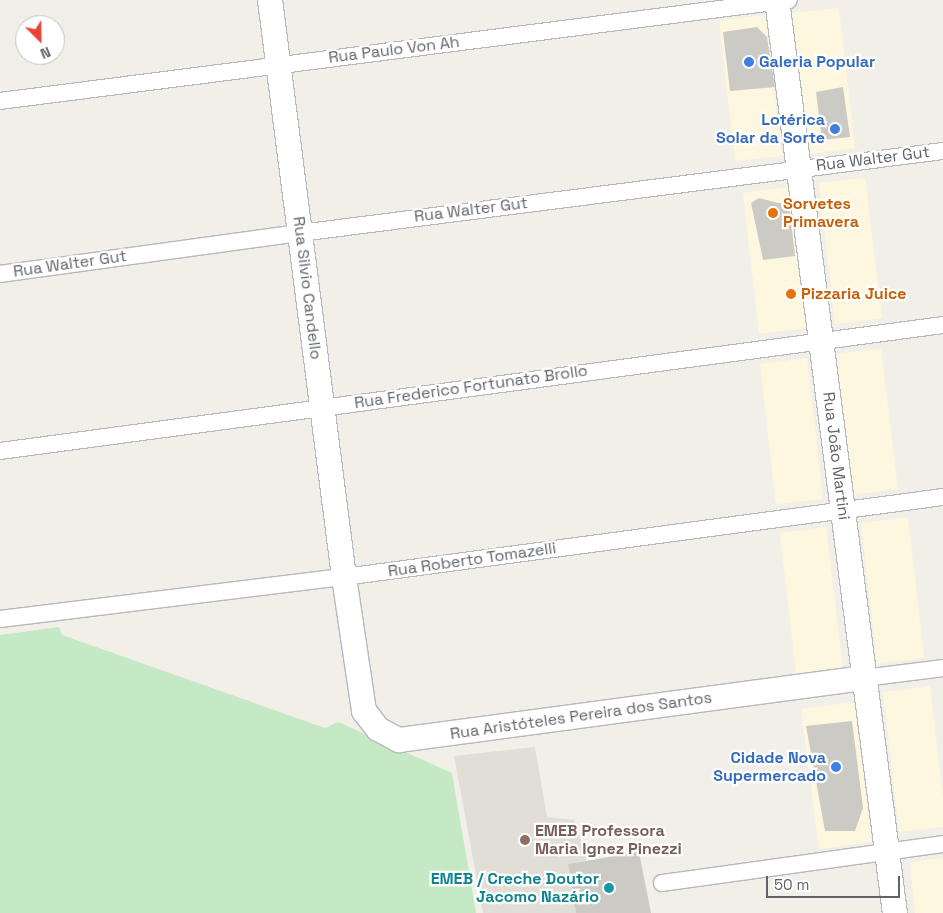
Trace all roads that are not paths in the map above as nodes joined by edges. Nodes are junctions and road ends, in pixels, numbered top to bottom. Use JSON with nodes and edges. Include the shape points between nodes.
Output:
{"nodes":[{"id":1,"x":270,"y":0,"type":"edge"},
{"id":2,"x":781,"y":1,"type":"edge"},
{"id":3,"x":279,"y":65,"type":"junction"},
{"id":4,"x":0,"y":101,"type":"edge"},
{"id":5,"x":943,"y":151,"type":"edge"},
{"id":6,"x":798,"y":168,"type":"junction"},
{"id":7,"x":300,"y":233,"type":"junction"},
{"id":8,"x":0,"y":274,"type":"edge"},
{"id":9,"x":943,"y":325,"type":"edge"},
{"id":10,"x":821,"y":341,"type":"junction"},
{"id":11,"x":322,"y":407,"type":"junction"},
{"id":12,"x":0,"y":451,"type":"edge"},
{"id":13,"x":943,"y":497,"type":"edge"},
{"id":14,"x":843,"y":510,"type":"junction"},
{"id":15,"x":344,"y":577,"type":"junction"},
{"id":16,"x":0,"y":619,"type":"edge"},
{"id":17,"x":943,"y":668,"type":"edge"},
{"id":18,"x":864,"y":678,"type":"junction"},
{"id":19,"x":943,"y":844,"type":"edge"},
{"id":20,"x":888,"y":851,"type":"junction"},
{"id":21,"x":662,"y":883,"type":"dead end"},
{"id":22,"x":895,"y":913,"type":"edge"}],
"edges":[{"from":1,"to":3,"type":"street","name":"Rua Silvio Candello"},
{"from":2,"to":3,"type":"street","name":"Rua Paulo Von Ah"},
{"from":2,"to":6,"type":"street","name":"Rua João Martini"},
{"from":3,"to":4,"type":"street","name":"Rua Paulo Von Ah"},
{"from":3,"to":7,"type":"street","name":"Rua Silvio Candello"},
{"from":5,"to":6,"type":"street","name":"Rua Walter Gut"},
{"from":6,"to":7,"type":"street","name":"Rua Walter Gut"},
{"from":6,"to":10,"type":"street","name":"Rua João Martini"},
{"from":7,"to":8,"type":"street","name":"Rua Walter Gut"},
{"from":7,"to":11,"type":"street","name":"Rua Silvio Candello"},
{"from":9,"to":10,"type":"street","name":"Rua Frederico Fortunato Brollo"},
{"from":10,"to":11,"type":"street","name":"Rua Frederico Fortunato Brollo"},
{"from":10,"to":14,"type":"street","name":"Rua João Martini"},
{"from":11,"to":12,"type":"street","name":"Rua Frederico Fortunato Brollo"},
{"from":11,"to":15,"type":"street","name":"Rua Silvio Candello"},
{"from":13,"to":14,"type":"street","name":"Rua Roberto Tomazelli"},
{"from":14,"to":15,"type":"street","name":"Rua Roberto Tomazelli"},
{"from":14,"to":18,"type":"street","name":"Rua João Martini"},
{"from":15,"to":16,"type":"street","name":"Rua Roberto Tomazelli"},
{"from":15,"to":18,"type":"street","name":"Rua Aristóteles Pereira dos Santos","via":[[364,711],[378,729],[399,740]]},
{"from":17,"to":18,"type":"street","name":"Rua Aristóteles Pereira dos Santos"},
{"from":18,"to":20,"type":"street","name":"Rua João Martini"},
{"from":19,"to":20,"type":"street"},
{"from":20,"to":21,"type":"street"},
{"from":20,"to":22,"type":"street","name":"Rua João Martini"}]}
